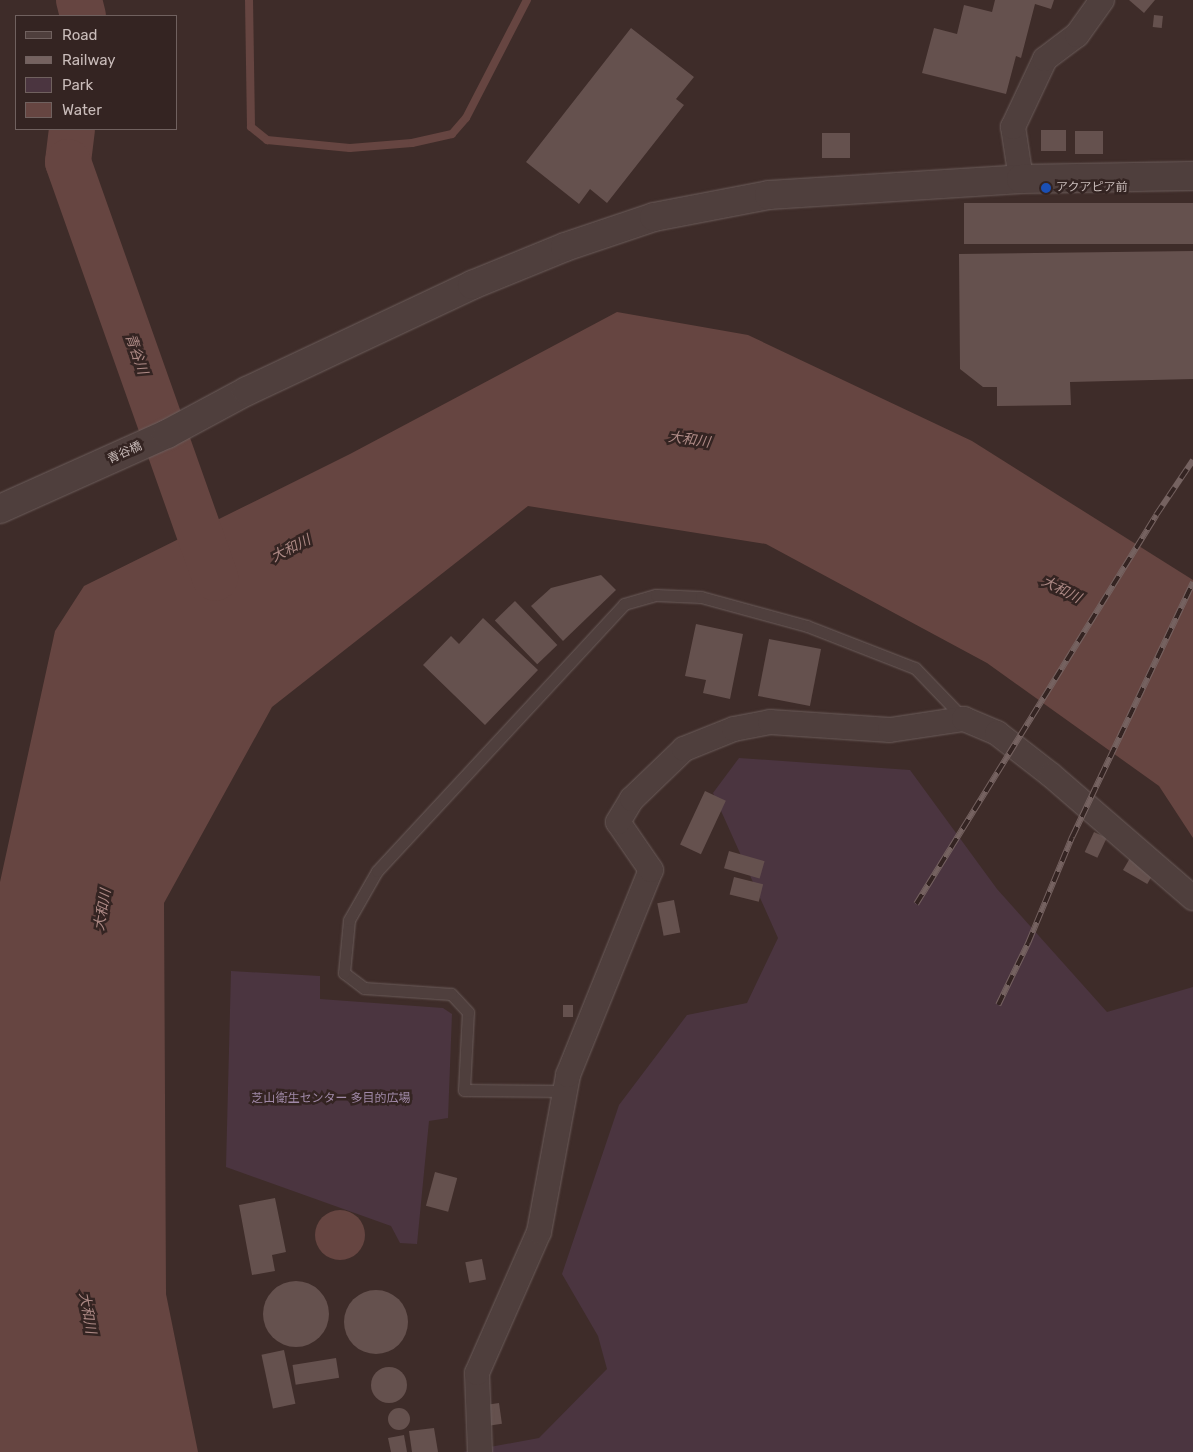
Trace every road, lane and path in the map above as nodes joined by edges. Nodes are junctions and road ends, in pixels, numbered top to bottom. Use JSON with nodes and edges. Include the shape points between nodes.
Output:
{"nodes":[{"id":1,"x":1102,"y":0,"type":"edge"},
{"id":2,"x":1193,"y":176,"type":"edge"},
{"id":3,"x":1021,"y":179,"type":"junction"},
{"id":4,"x":0,"y":509,"type":"edge"},
{"id":5,"x":964,"y":719,"type":"junction"},
{"id":6,"x":1193,"y":898,"type":"edge"},
{"id":7,"x":565,"y":1091,"type":"junction"},
{"id":8,"x":480,"y":1452,"type":"edge"}],
"edges":[{"from":1,"to":3,"type":"street","via":[[1077,35],[1045,59],[1013,127]]},
{"from":2,"to":3,"type":"street","name":"青谷橋"},
{"from":3,"to":4,"type":"street","name":"青谷橋","via":[[769,195],[654,217],[565,247],[472,286],[247,391],[167,434]]},
{"from":5,"to":6,"type":"street","via":[[997,733],[1051,775]]},
{"from":5,"to":7,"type":"street","via":[[890,730],[770,722],[734,730],[684,749],[660,769],[632,799],[618,822],[651,870],[568,1075]]},
{"from":5,"to":7,"type":"lane","via":[[915,668],[807,626],[701,597],[656,595],[624,604],[377,872],[349,920],[344,973],[364,988],[450,994],[468,1012],[464,1090]]},
{"from":7,"to":8,"type":"street","via":[[539,1232],[477,1373]]}]}
